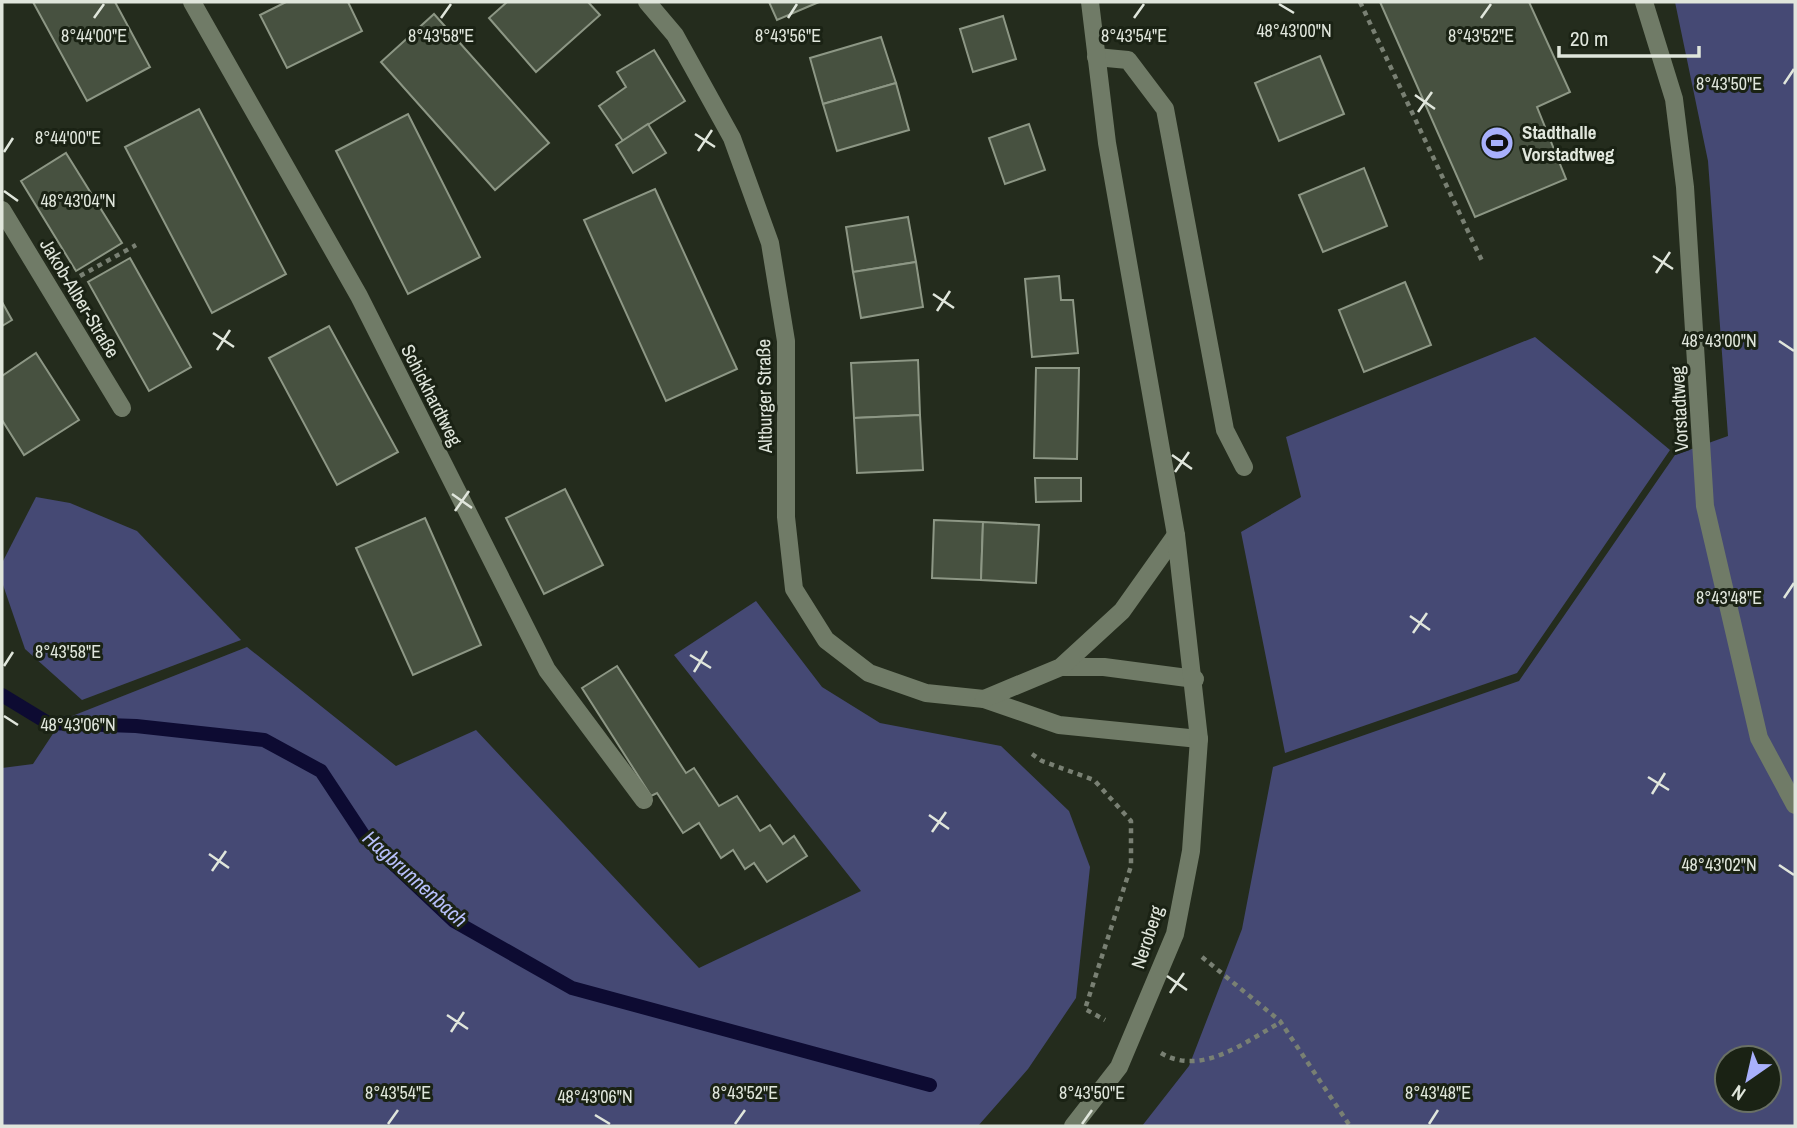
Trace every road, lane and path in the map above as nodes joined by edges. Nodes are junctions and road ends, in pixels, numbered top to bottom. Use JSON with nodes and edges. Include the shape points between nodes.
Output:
{"nodes":[{"id":1,"x":192,"y":2,"type":"edge"},
{"id":2,"x":647,"y":2,"type":"edge"},
{"id":3,"x":1090,"y":2,"type":"edge"},
{"id":4,"x":1360,"y":2,"type":"edge"},
{"id":5,"x":1644,"y":2,"type":"edge"},
{"id":6,"x":1096,"y":57,"type":"junction"},
{"id":7,"x":2,"y":210,"type":"edge"},
{"id":8,"x":136,"y":245,"type":"dead end"},
{"id":9,"x":1482,"y":261,"type":"dead end"},
{"id":10,"x":81,"y":276,"type":"dead end"},
{"id":11,"x":122,"y":408,"type":"dead end"},
{"id":12,"x":1244,"y":467,"type":"dead end"},
{"id":13,"x":1176,"y":535,"type":"junction"},
{"id":14,"x":1061,"y":667,"type":"junction"},
{"id":15,"x":1195,"y":679,"type":"junction"},
{"id":16,"x":984,"y":699,"type":"junction"},
{"id":17,"x":1199,"y":739,"type":"junction"},
{"id":18,"x":1022,"y":747,"type":"dead end"},
{"id":19,"x":644,"y":800,"type":"dead end"},
{"id":20,"x":1795,"y":805,"type":"edge"},
{"id":21,"x":1175,"y":934,"type":"junction"},
{"id":22,"x":1281,"y":1023,"type":"junction"},
{"id":23,"x":1132,"y":1036,"type":"junction"},
{"id":24,"x":1073,"y":1126,"type":"edge"},
{"id":25,"x":1350,"y":1126,"type":"edge"}],
"edges":[{"from":1,"to":19,"type":"street","name":"Schickhardtweg","via":[[359,296],[547,670]]},
{"from":2,"to":16,"type":"street","name":"Altburger Straße","via":[[675,35],[732,138],[770,243],[786,341],[786,517],[794,589],[825,639],[869,673],[926,694]]},
{"from":3,"to":6,"type":"street"},
{"from":4,"to":9,"type":"path"},
{"from":5,"to":20,"type":"street","name":"Vorstadtweg","via":[[1674,99],[1685,187],[1705,506],[1759,738]]},
{"from":6,"to":12,"type":"street","via":[[1128,60],[1165,109],[1225,430]]},
{"from":6,"to":13,"type":"street","via":[[1107,144]]},
{"from":7,"to":11,"type":"street","name":"Jakob-Alber-Straße"},
{"from":8,"to":10,"type":"path"},
{"from":13,"to":14,"type":"street","name":"Altburger Straße","via":[[1122,611]]},
{"from":13,"to":15,"type":"street"},
{"from":14,"to":15,"type":"street","name":"Altburger Straße","via":[[1104,667]]},
{"from":14,"to":16,"type":"street","name":"Altburger Straße"},
{"from":15,"to":17,"type":"street"},
{"from":16,"to":17,"type":"street","name":"Altburger Straße","via":[[1059,725]]},
{"from":17,"to":21,"type":"street","name":"Neroberg","via":[[1191,851]]},
{"from":18,"to":23,"type":"path","via":[[1042,761],[1094,780],[1131,821],[1131,866],[1085,1009]]},
{"from":21,"to":22,"type":"path"},
{"from":21,"to":23,"type":"street","name":"Neroberg"},
{"from":22,"to":23,"type":"path","via":[[1212,1059],[1177,1062]]},
{"from":22,"to":25,"type":"path"},
{"from":23,"to":24,"type":"street","name":"Neroberg","via":[[1119,1068]]}]}
